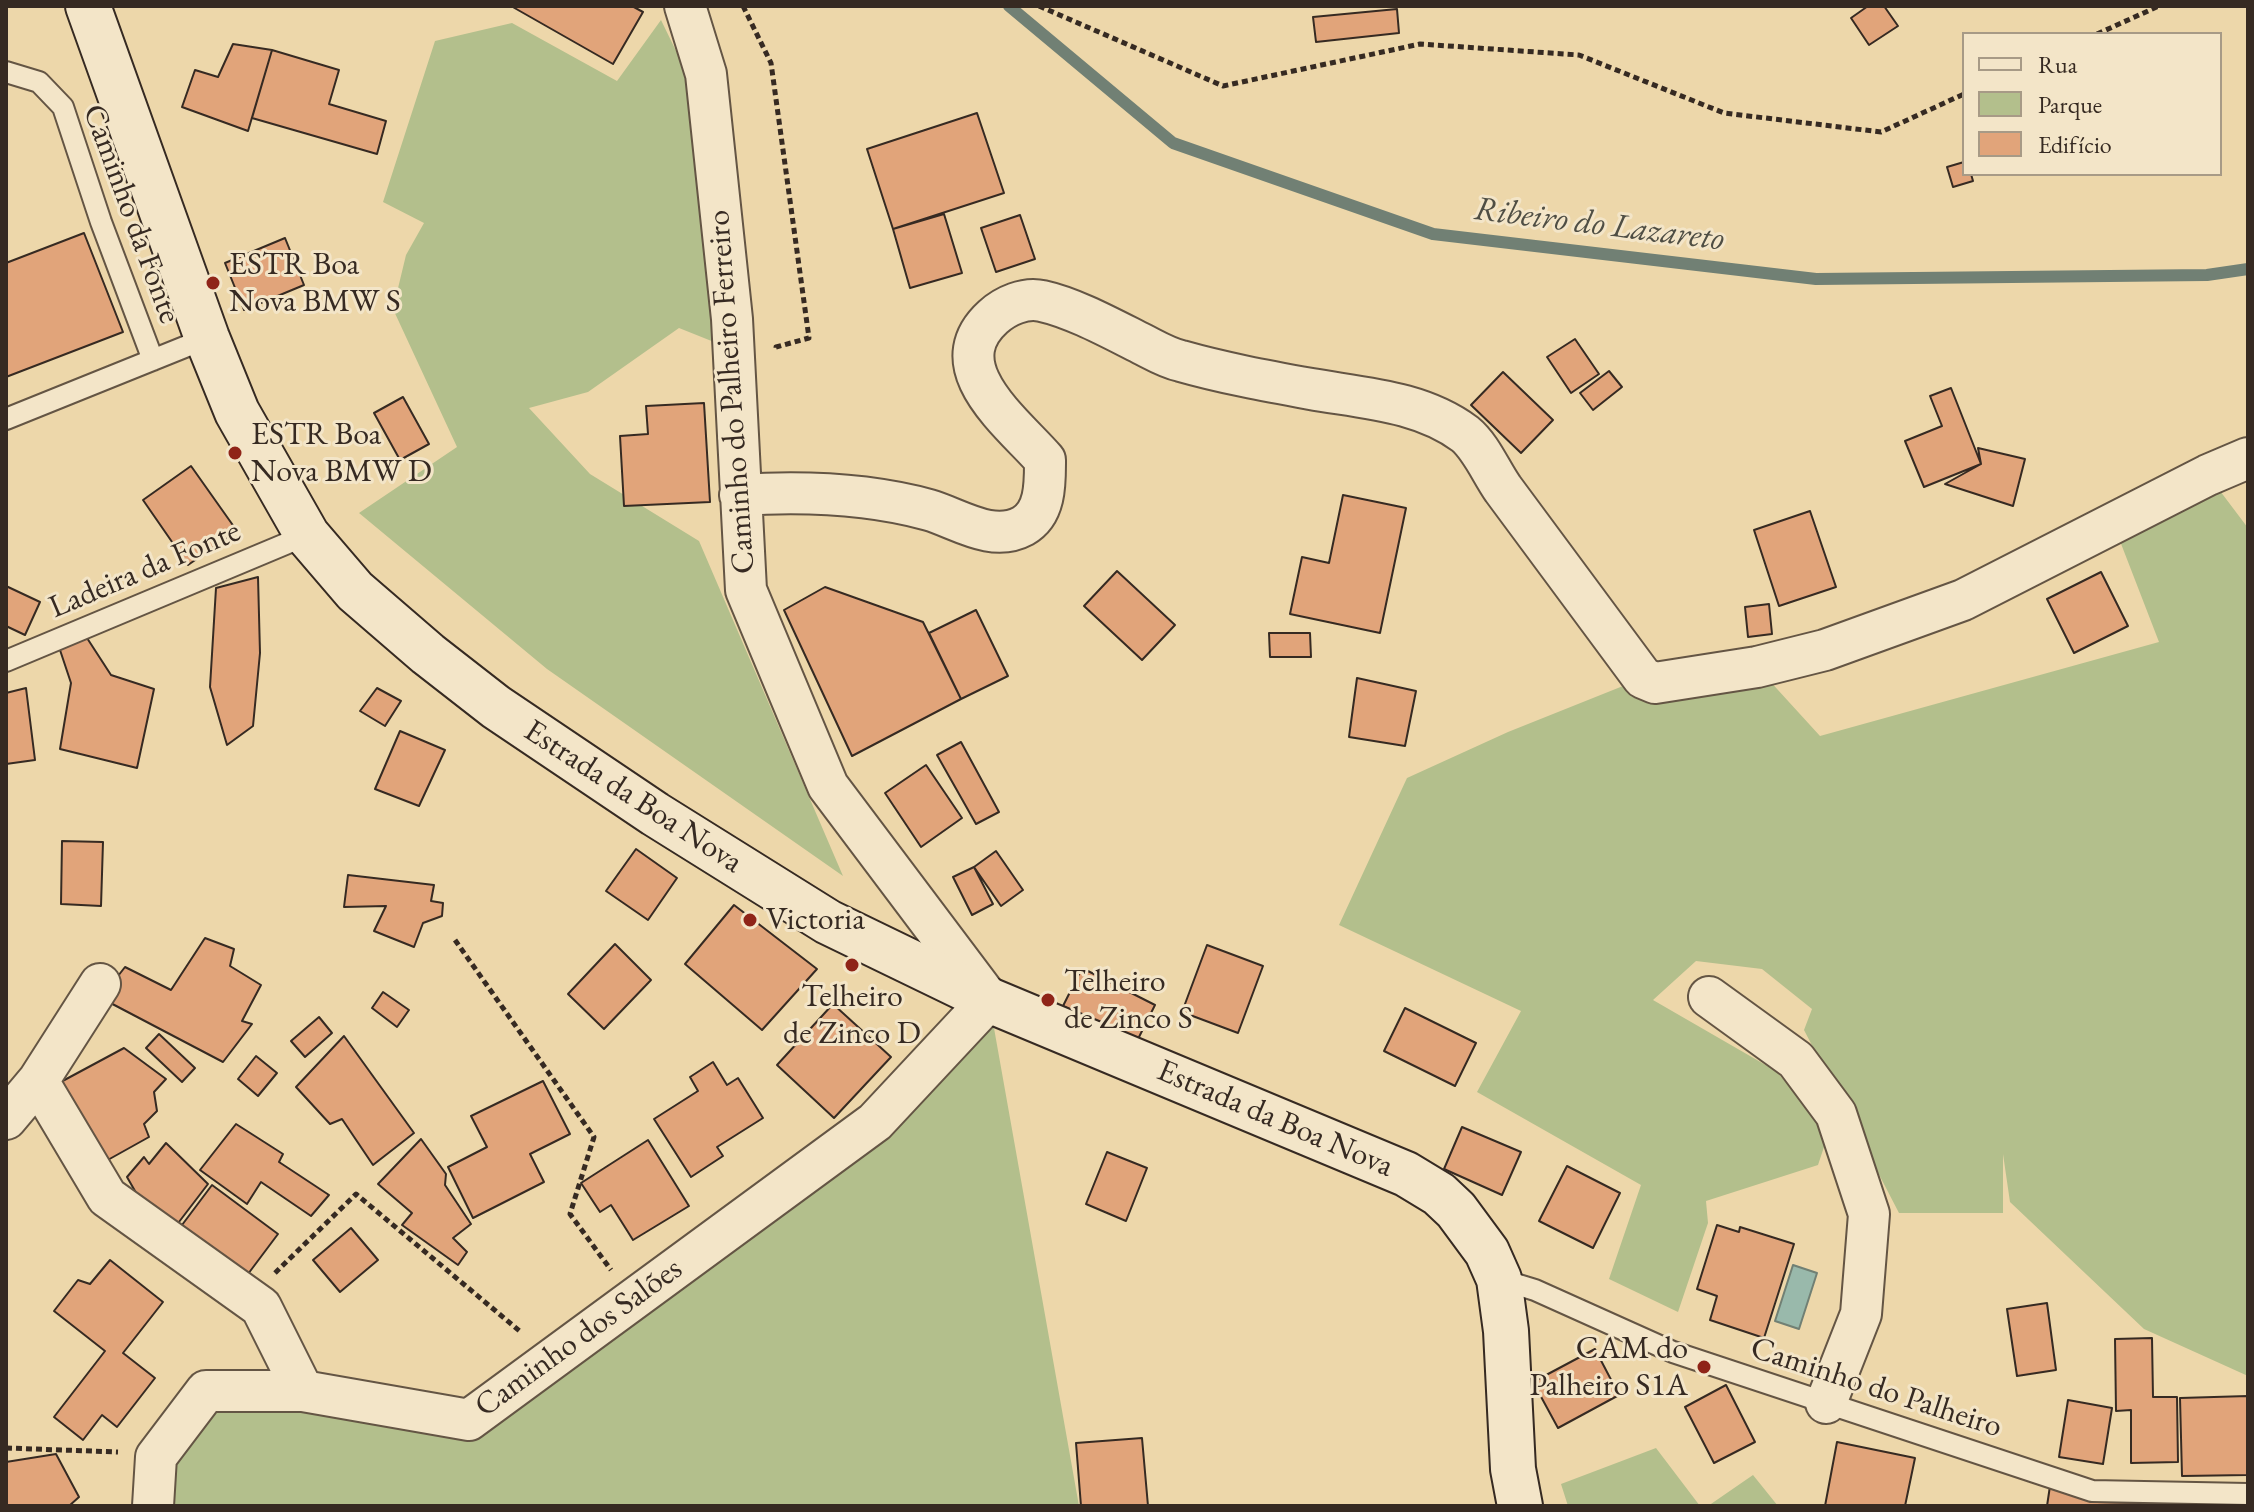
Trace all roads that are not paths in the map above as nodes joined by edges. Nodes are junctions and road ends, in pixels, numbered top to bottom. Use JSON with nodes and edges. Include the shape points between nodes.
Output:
{"nodes":[{"id":1,"x":88,"y":6,"type":"edge"},
{"id":2,"x":685,"y":6,"type":"edge"},
{"id":3,"x":6,"y":72,"type":"edge"},
{"id":4,"x":207,"y":338,"type":"junction"},
{"id":5,"x":153,"y":360,"type":"junction"},
{"id":6,"x":6,"y":419,"type":"edge"},
{"id":7,"x":2248,"y":458,"type":"edge"},
{"id":8,"x":740,"y":495,"type":"junction"},
{"id":9,"x":307,"y":535,"type":"junction"},
{"id":10,"x":6,"y":661,"type":"edge"},
{"id":11,"x":100,"y":984,"type":"dead end"},
{"id":12,"x":1709,"y":997,"type":"dead end"},
{"id":13,"x":989,"y":1000,"type":"junction"},
{"id":14,"x":38,"y":1081,"type":"junction"},
{"id":15,"x":6,"y":1119,"type":"edge"},
{"id":16,"x":1499,"y":1279,"type":"junction"},
{"id":17,"x":303,"y":1391,"type":"junction"},
{"id":18,"x":1826,"y":1403,"type":"junction"},
{"id":19,"x":2248,"y":1494,"type":"edge"},
{"id":20,"x":153,"y":1506,"type":"edge"},
{"id":21,"x":1520,"y":1506,"type":"edge"}],
"edges":[{"from":1,"to":4,"type":"main road","name":"Estrada da Boa Nova"},
{"from":2,"to":8,"type":"street","name":"Caminho do Palheiro Ferreiro","via":[[706,74],[732,319]]},
{"from":3,"to":5,"type":"lane","name":"Caminho da Fonte","via":[[39,82],[63,107]]},
{"from":4,"to":5,"type":"lane"},
{"from":4,"to":9,"type":"main road","name":"Estrada da Boa Nova","via":[[237,412]]},
{"from":5,"to":6,"type":"lane"},
{"from":7,"to":8,"type":"street","name":"Caminho do Palheiro Ferreiro","via":[[1963,600],[1825,650],[1655,683],[1643,678],[1468,436],[1433,414],[1176,360],[1037,299],[999,311],[982,327],[973,346],[976,372],[992,406],[1045,460],[1039,511],[1022,527],[982,530],[931,511],[846,495]]},
{"from":8,"to":13,"type":"street","name":"Caminho do Palheiro Ferreiro","via":[[746,590],[828,786]]},
{"from":9,"to":10,"type":"lane","name":"Ladeira da Fonte"},
{"from":9,"to":13,"type":"main road","name":"Estrada da Boa Nova","via":[[355,591],[509,716],[828,922]]},
{"from":11,"to":14,"type":"street"},
{"from":12,"to":18,"type":"street","via":[[1796,1060],[1836,1114],[1869,1214],[1861,1314]]},
{"from":13,"to":16,"type":"main road","name":"Estrada da Boa Nova","via":[[1406,1174],[1456,1210],[1487,1252]]},
{"from":13,"to":17,"type":"street","name":"Caminho dos Salões","via":[[875,1122],[469,1420]]},
{"from":14,"to":15,"type":"street"},
{"from":14,"to":17,"type":"street","via":[[107,1197],[261,1307]]},
{"from":16,"to":18,"type":"lane","name":"Caminho do Palheiro","via":[[1673,1352]]},
{"from":16,"to":21,"type":"main road","name":"Estrada da Boa Nova"},
{"from":17,"to":20,"type":"street","name":"Caminho dos Salões","via":[[206,1391],[156,1457]]},
{"from":18,"to":19,"type":"lane","name":"Caminho do Palheiro","via":[[2092,1491]]}]}
